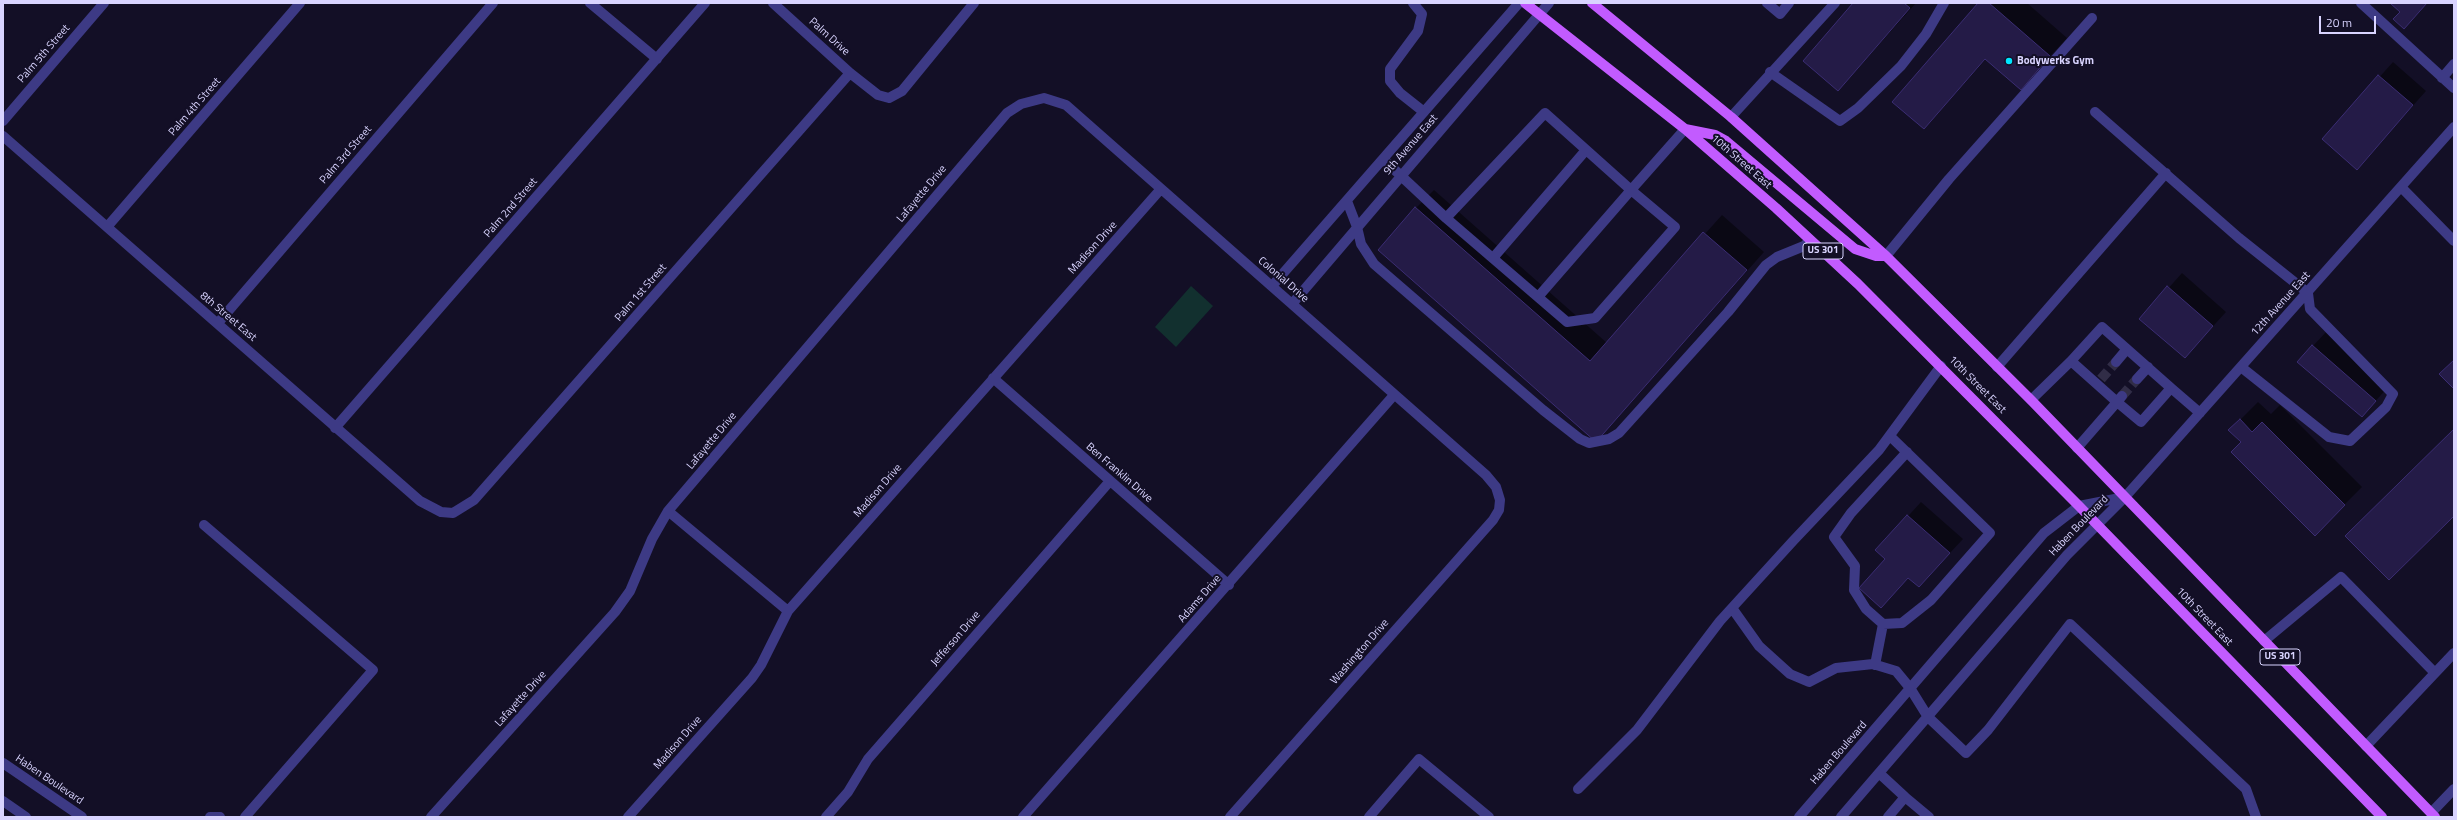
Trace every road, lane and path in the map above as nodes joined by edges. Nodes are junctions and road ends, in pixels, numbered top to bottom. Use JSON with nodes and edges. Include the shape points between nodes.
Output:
{"nodes":[{"id":1,"x":104,"y":3,"type":"edge"},
{"id":2,"x":300,"y":3,"type":"edge"},
{"id":3,"x":493,"y":3,"type":"edge"},
{"id":4,"x":590,"y":3,"type":"edge"},
{"id":5,"x":705,"y":3,"type":"edge"},
{"id":6,"x":773,"y":3,"type":"edge"},
{"id":7,"x":974,"y":3,"type":"edge"},
{"id":8,"x":1413,"y":3,"type":"edge"},
{"id":9,"x":1519,"y":3,"type":"edge"},
{"id":10,"x":1525,"y":3,"type":"edge"},
{"id":11,"x":1549,"y":3,"type":"edge"},
{"id":12,"x":1592,"y":3,"type":"edge"},
{"id":13,"x":1768,"y":3,"type":"edge"},
{"id":14,"x":1789,"y":3,"type":"edge"},
{"id":15,"x":1835,"y":3,"type":"edge"},
{"id":16,"x":1944,"y":3,"type":"edge"},
{"id":17,"x":2361,"y":3,"type":"edge"},
{"id":18,"x":1540,"y":14,"type":"junction"},
{"id":19,"x":2092,"y":18,"type":"dead end"},
{"id":20,"x":657,"y":59,"type":"junction"},
{"id":21,"x":2454,"y":64,"type":"edge"},
{"id":22,"x":1770,"y":72,"type":"junction"},
{"id":23,"x":850,"y":73,"type":"junction"},
{"id":24,"x":2442,"y":78,"type":"junction"},
{"id":25,"x":2454,"y":88,"type":"edge"},
{"id":26,"x":1035,"y":99,"type":"joint"},
{"id":27,"x":1424,"y":112,"type":"junction"},
{"id":28,"x":2095,"y":112,"type":"dead end"},
{"id":29,"x":1731,"y":117,"type":"junction"},
{"id":30,"x":3,"y":121,"type":"edge"},
{"id":31,"x":2454,"y":127,"type":"edge"},
{"id":32,"x":1684,"y":129,"type":"junction"},
{"id":33,"x":3,"y":136,"type":"edge"},
{"id":34,"x":1586,"y":150,"type":"junction"},
{"id":35,"x":1383,"y":159,"type":"junction"},
{"id":36,"x":2166,"y":173,"type":"junction"},
{"id":37,"x":1402,"y":175,"type":"junction"},
{"id":38,"x":2401,"y":187,"type":"junction"},
{"id":39,"x":1160,"y":190,"type":"junction"},
{"id":40,"x":1632,"y":190,"type":"junction"},
{"id":41,"x":1347,"y":201,"type":"junction"},
{"id":42,"x":1446,"y":218,"type":"junction"},
{"id":43,"x":107,"y":227,"type":"junction"},
{"id":44,"x":1357,"y":227,"type":"junction"},
{"id":45,"x":1810,"y":240,"type":"junction"},
{"id":46,"x":2454,"y":241,"type":"edge"},
{"id":47,"x":1886,"y":256,"type":"junction"},
{"id":48,"x":1493,"y":258,"type":"junction"},
{"id":49,"x":1272,"y":286,"type":"junction"},
{"id":50,"x":2308,"y":293,"type":"junction"},
{"id":51,"x":1538,"y":297,"type":"junction"},
{"id":52,"x":1292,"y":304,"type":"junction"},
{"id":53,"x":218,"y":323,"type":"junction"},
{"id":54,"x":2127,"y":349,"type":"junction"},
{"id":55,"x":2071,"y":361,"type":"junction"},
{"id":56,"x":2116,"y":362,"type":"tunnel mouth"},
{"id":57,"x":1941,"y":366,"type":"junction"},
{"id":58,"x":1997,"y":367,"type":"junction"},
{"id":59,"x":2148,"y":367,"type":"junction"},
{"id":60,"x":2241,"y":367,"type":"junction"},
{"id":61,"x":993,"y":378,"type":"junction"},
{"id":62,"x":2137,"y":379,"type":"tunnel mouth"},
{"id":63,"x":2171,"y":388,"type":"junction"},
{"id":64,"x":1394,"y":395,"type":"junction"},
{"id":65,"x":2120,"y":399,"type":"junction"},
{"id":66,"x":2031,"y":400,"type":"junction"},
{"id":67,"x":2200,"y":413,"type":"junction"},
{"id":68,"x":335,"y":428,"type":"junction"},
{"id":69,"x":1890,"y":436,"type":"junction"},
{"id":70,"x":2077,"y":448,"type":"junction"},
{"id":71,"x":1907,"y":452,"type":"junction"},
{"id":72,"x":1110,"y":481,"type":"junction"},
{"id":73,"x":2125,"y":497,"type":"junction"},
{"id":74,"x":1500,"y":500,"type":"joint"},
{"id":75,"x":2079,"y":506,"type":"junction"},
{"id":76,"x":668,"y":511,"type":"junction"},
{"id":77,"x":441,"y":512,"type":"joint"},
{"id":78,"x":204,"y":525,"type":"dead end"},
{"id":79,"x":2098,"y":525,"type":"junction"},
{"id":80,"x":1229,"y":585,"type":"junction"},
{"id":81,"x":1732,"y":608,"type":"junction"},
{"id":82,"x":788,"y":611,"type":"junction"},
{"id":83,"x":1883,"y":624,"type":"junction"},
{"id":84,"x":2264,"y":641,"type":"junction"},
{"id":85,"x":2454,"y":653,"type":"edge"},
{"id":86,"x":1876,"y":665,"type":"junction"},
{"id":87,"x":2435,"y":673,"type":"junction"},
{"id":88,"x":1910,"y":688,"type":"junction"},
{"id":89,"x":1928,"y":717,"type":"junction"},
{"id":90,"x":2366,"y":746,"type":"junction"},
{"id":91,"x":3,"y":763,"type":"edge"},
{"id":92,"x":1879,"y":773,"type":"junction"},
{"id":93,"x":1578,"y":789,"type":"dead end"},
{"id":94,"x":2454,"y":789,"type":"edge"},
{"id":95,"x":1905,"y":797,"type":"junction"},
{"id":96,"x":3,"y":801,"type":"edge"},
{"id":97,"x":2433,"y":815,"type":"edge"},
{"id":98,"x":26,"y":817,"type":"edge"},
{"id":99,"x":82,"y":817,"type":"edge"},
{"id":100,"x":210,"y":817,"type":"edge"},
{"id":101,"x":220,"y":817,"type":"edge"},
{"id":102,"x":245,"y":817,"type":"edge"},
{"id":103,"x":431,"y":817,"type":"edge"},
{"id":104,"x":628,"y":817,"type":"edge"},
{"id":105,"x":826,"y":817,"type":"edge"},
{"id":106,"x":1023,"y":817,"type":"edge"},
{"id":107,"x":1230,"y":817,"type":"edge"},
{"id":108,"x":1369,"y":817,"type":"edge"},
{"id":109,"x":1488,"y":817,"type":"edge"},
{"id":110,"x":1799,"y":817,"type":"edge"},
{"id":111,"x":1841,"y":817,"type":"edge"},
{"id":112,"x":1888,"y":817,"type":"edge"},
{"id":113,"x":1929,"y":817,"type":"edge"},
{"id":114,"x":2256,"y":817,"type":"edge"},
{"id":115,"x":2382,"y":817,"type":"edge"}],
"edges":[{"from":1,"to":30,"type":"street","name":"Palm 5th Street"},
{"from":2,"to":43,"type":"street","name":"Palm 4th Street"},
{"from":3,"to":53,"type":"street","name":"Palm 3rd Street"},
{"from":4,"to":20,"type":"street"},
{"from":5,"to":20,"type":"street","name":"Palm 2nd Street"},
{"from":6,"to":23,"type":"street","name":"Palm Drive"},
{"from":7,"to":23,"type":"street","name":"Palm Drive","via":[[902,91],[889,98],[878,95]]},
{"from":8,"to":27,"type":"street","via":[[1422,14],[1418,31],[1390,69],[1390,81],[1400,93]]},
{"from":9,"to":27,"type":"street","name":"9th Avenue East"},
{"from":10,"to":18,"type":"main road","name":"10th Street East","number":"US 301"},
{"from":11,"to":18,"type":"street","name":"9th Avenue East"},
{"from":12,"to":29,"type":"main road","number":"US 301"},
{"from":13,"to":14,"type":"street","via":[[1780,14]]},
{"from":15,"to":22,"type":"street"},
{"from":16,"to":22,"type":"street","via":[[1926,34],[1901,66],[1858,108],[1840,121]]},
{"from":17,"to":24,"type":"street"},
{"from":18,"to":32,"type":"main road","name":"10th Street East","number":"US 301"},
{"from":18,"to":37,"type":"street","name":"9th Avenue East"},
{"from":19,"to":47,"type":"street","via":[[1949,179]]},
{"from":20,"to":68,"type":"street","name":"Palm 2nd Street"},
{"from":21,"to":24,"type":"street"},
{"from":22,"to":29,"type":"street"},
{"from":23,"to":77,"type":"street","name":"Palm 1st Street","via":[[474,500],[452,513]]},
{"from":24,"to":25,"type":"street"},
{"from":26,"to":39,"type":"street","name":"Colonial Drive","via":[[1050,98],[1066,105]]},
{"from":26,"to":76,"type":"street","name":"Lafayette Drive","via":[[1007,113]]},
{"from":27,"to":35,"type":"street","name":"9th Avenue East"},
{"from":28,"to":36,"type":"street"},
{"from":29,"to":47,"type":"main road","number":"US 301"},
{"from":31,"to":38,"type":"street","name":"12th Avenue East"},
{"from":32,"to":40,"type":"street"},
{"from":32,"to":45,"type":"main road","name":"10th Street East","number":"US 301"},
{"from":32,"to":47,"type":"main road","via":[[1715,134],[1726,140],[1855,249],[1876,256]]},
{"from":33,"to":43,"type":"street","name":"8th Street East"},
{"from":34,"to":40,"type":"street"},
{"from":34,"to":42,"type":"street","via":[[1545,113]]},
{"from":34,"to":48,"type":"street"},
{"from":35,"to":37,"type":"street"},
{"from":35,"to":41,"type":"street","name":"9th Avenue East"},
{"from":36,"to":50,"type":"street"},
{"from":36,"to":58,"type":"street"},
{"from":37,"to":42,"type":"street"},
{"from":37,"to":44,"type":"street","name":"9th Avenue East"},
{"from":38,"to":46,"type":"street"},
{"from":38,"to":50,"type":"street","name":"12th Avenue East"},
{"from":39,"to":49,"type":"street","name":"Colonial Drive"},
{"from":39,"to":61,"type":"street","name":"Madison Drive"},
{"from":40,"to":51,"type":"street"},
{"from":40,"to":51,"type":"street","via":[[1675,227],[1600,313],[1595,318],[1567,322]]},
{"from":41,"to":44,"type":"street"},
{"from":41,"to":49,"type":"street","name":"9th Avenue East"},
{"from":42,"to":48,"type":"street"},
{"from":43,"to":53,"type":"street","name":"8th Street East"},
{"from":44,"to":45,"type":"street","via":[[1361,244],[1374,264],[1543,410],[1589,443],[1609,439],[1619,433],[1728,312],[1766,265],[1777,257],[1804,246]]},
{"from":44,"to":52,"type":"street","name":"9th Avenue East"},
{"from":45,"to":57,"type":"main road","name":"10th Street East","number":"US 301"},
{"from":47,"to":58,"type":"main road","number":"US 301"},
{"from":48,"to":51,"type":"street"},
{"from":49,"to":52,"type":"street","name":"Colonial Drive"},
{"from":50,"to":60,"type":"street","name":"12th Avenue East"},
{"from":50,"to":60,"type":"street","via":[[2310,309],[2393,394],[2386,407],[2350,441],[2329,437]]},
{"from":52,"to":64,"type":"street","name":"Colonial Drive"},
{"from":53,"to":68,"type":"street","name":"8th Street East"},
{"from":54,"to":55,"type":"street","via":[[2102,327]]},
{"from":54,"to":56,"type":"street"},
{"from":54,"to":59,"type":"street"},
{"from":55,"to":65,"type":"street"},
{"from":55,"to":66,"type":"street"},
{"from":57,"to":69,"type":"street"},
{"from":57,"to":75,"type":"main road","name":"10th Street East","number":"US 301"},
{"from":58,"to":66,"type":"main road","number":"US 301"},
{"from":59,"to":62,"type":"street"},
{"from":59,"to":63,"type":"street"},
{"from":60,"to":67,"type":"street","name":"12th Avenue East"},
{"from":61,"to":72,"type":"street","name":"Ben Franklin Drive"},
{"from":61,"to":82,"type":"street","name":"Madison Drive"},
{"from":63,"to":65,"type":"street","via":[[2141,422]]},
{"from":63,"to":67,"type":"street"},
{"from":64,"to":74,"type":"street","name":"Colonial Drive","via":[[1486,475],[1496,487]]},
{"from":64,"to":80,"type":"street","name":"Adams Drive"},
{"from":65,"to":70,"type":"street"},
{"from":66,"to":70,"type":"main road","number":"US 301"},
{"from":67,"to":73,"type":"street","name":"12th Avenue East"},
{"from":68,"to":77,"type":"street","name":"8th Street East","via":[[420,500]]},
{"from":69,"to":71,"type":"street"},
{"from":69,"to":81,"type":"street","via":[[1880,450]]},
{"from":70,"to":73,"type":"main road","number":"US 301"},
{"from":71,"to":83,"type":"street","via":[[1851,513],[1834,537],[1855,566],[1854,590],[1866,609]]},
{"from":71,"to":83,"type":"street","via":[[1990,533],[1931,600],[1902,623]]},
{"from":72,"to":80,"type":"street","name":"Ben Franklin Drive"},
{"from":72,"to":105,"type":"street","name":"Jefferson Drive","via":[[868,759],[848,792]]},
{"from":73,"to":75,"type":"street","name":"Haben Boulevard"},
{"from":73,"to":79,"type":"street","name":"Haben Boulevard"},
{"from":73,"to":84,"type":"main road","number":"US 301"},
{"from":74,"to":107,"type":"street","name":"Washington Drive","via":[[1499,510],[1493,520]]},
{"from":75,"to":79,"type":"main road","name":"10th Street East","number":"US 301"},
{"from":75,"to":88,"type":"street","name":"Haben Boulevard","via":[[2044,533]]},
{"from":76,"to":82,"type":"street"},
{"from":76,"to":103,"type":"street","name":"Lafayette Drive","via":[[652,539],[630,592],[615,612]]},
{"from":78,"to":102,"type":"street","via":[[373,670]]},
{"from":79,"to":89,"type":"street","name":"Haben Boulevard","via":[[2066,555]]},
{"from":79,"to":115,"type":"main road","name":"10th Street East","number":"US 301"},
{"from":80,"to":106,"type":"street","name":"Adams Drive"},
{"from":81,"to":86,"type":"street","via":[[1759,646],[1790,674],[1809,682],[1836,668]]},
{"from":81,"to":93,"type":"street","via":[[1637,730]]},
{"from":82,"to":104,"type":"street","name":"Madison Drive","via":[[752,678]]},
{"from":83,"to":86,"type":"street"},
{"from":84,"to":87,"type":"street","via":[[2341,577]]},
{"from":84,"to":90,"type":"main road","number":"US 301"},
{"from":85,"to":87,"type":"street"},
{"from":86,"to":88,"type":"street","via":[[1896,672]]},
{"from":87,"to":90,"type":"street"},
{"from":88,"to":89,"type":"street"},
{"from":88,"to":110,"type":"street","name":"Haben Boulevard"},
{"from":89,"to":92,"type":"street","name":"Haben Boulevard"},
{"from":89,"to":114,"type":"street","via":[[1966,753],[1988,730],[2070,624],[2246,789]]},
{"from":90,"to":97,"type":"main road","number":"US 301"},
{"from":91,"to":99,"type":"street","name":"Haben Boulevard"},
{"from":92,"to":95,"type":"street"},
{"from":92,"to":111,"type":"street","name":"Haben Boulevard"},
{"from":94,"to":97,"type":"street"},
{"from":95,"to":112,"type":"street"},
{"from":95,"to":113,"type":"street"},
{"from":96,"to":98,"type":"street"},
{"from":100,"to":101,"type":"street"},
{"from":108,"to":109,"type":"street","via":[[1419,759]]}]}
